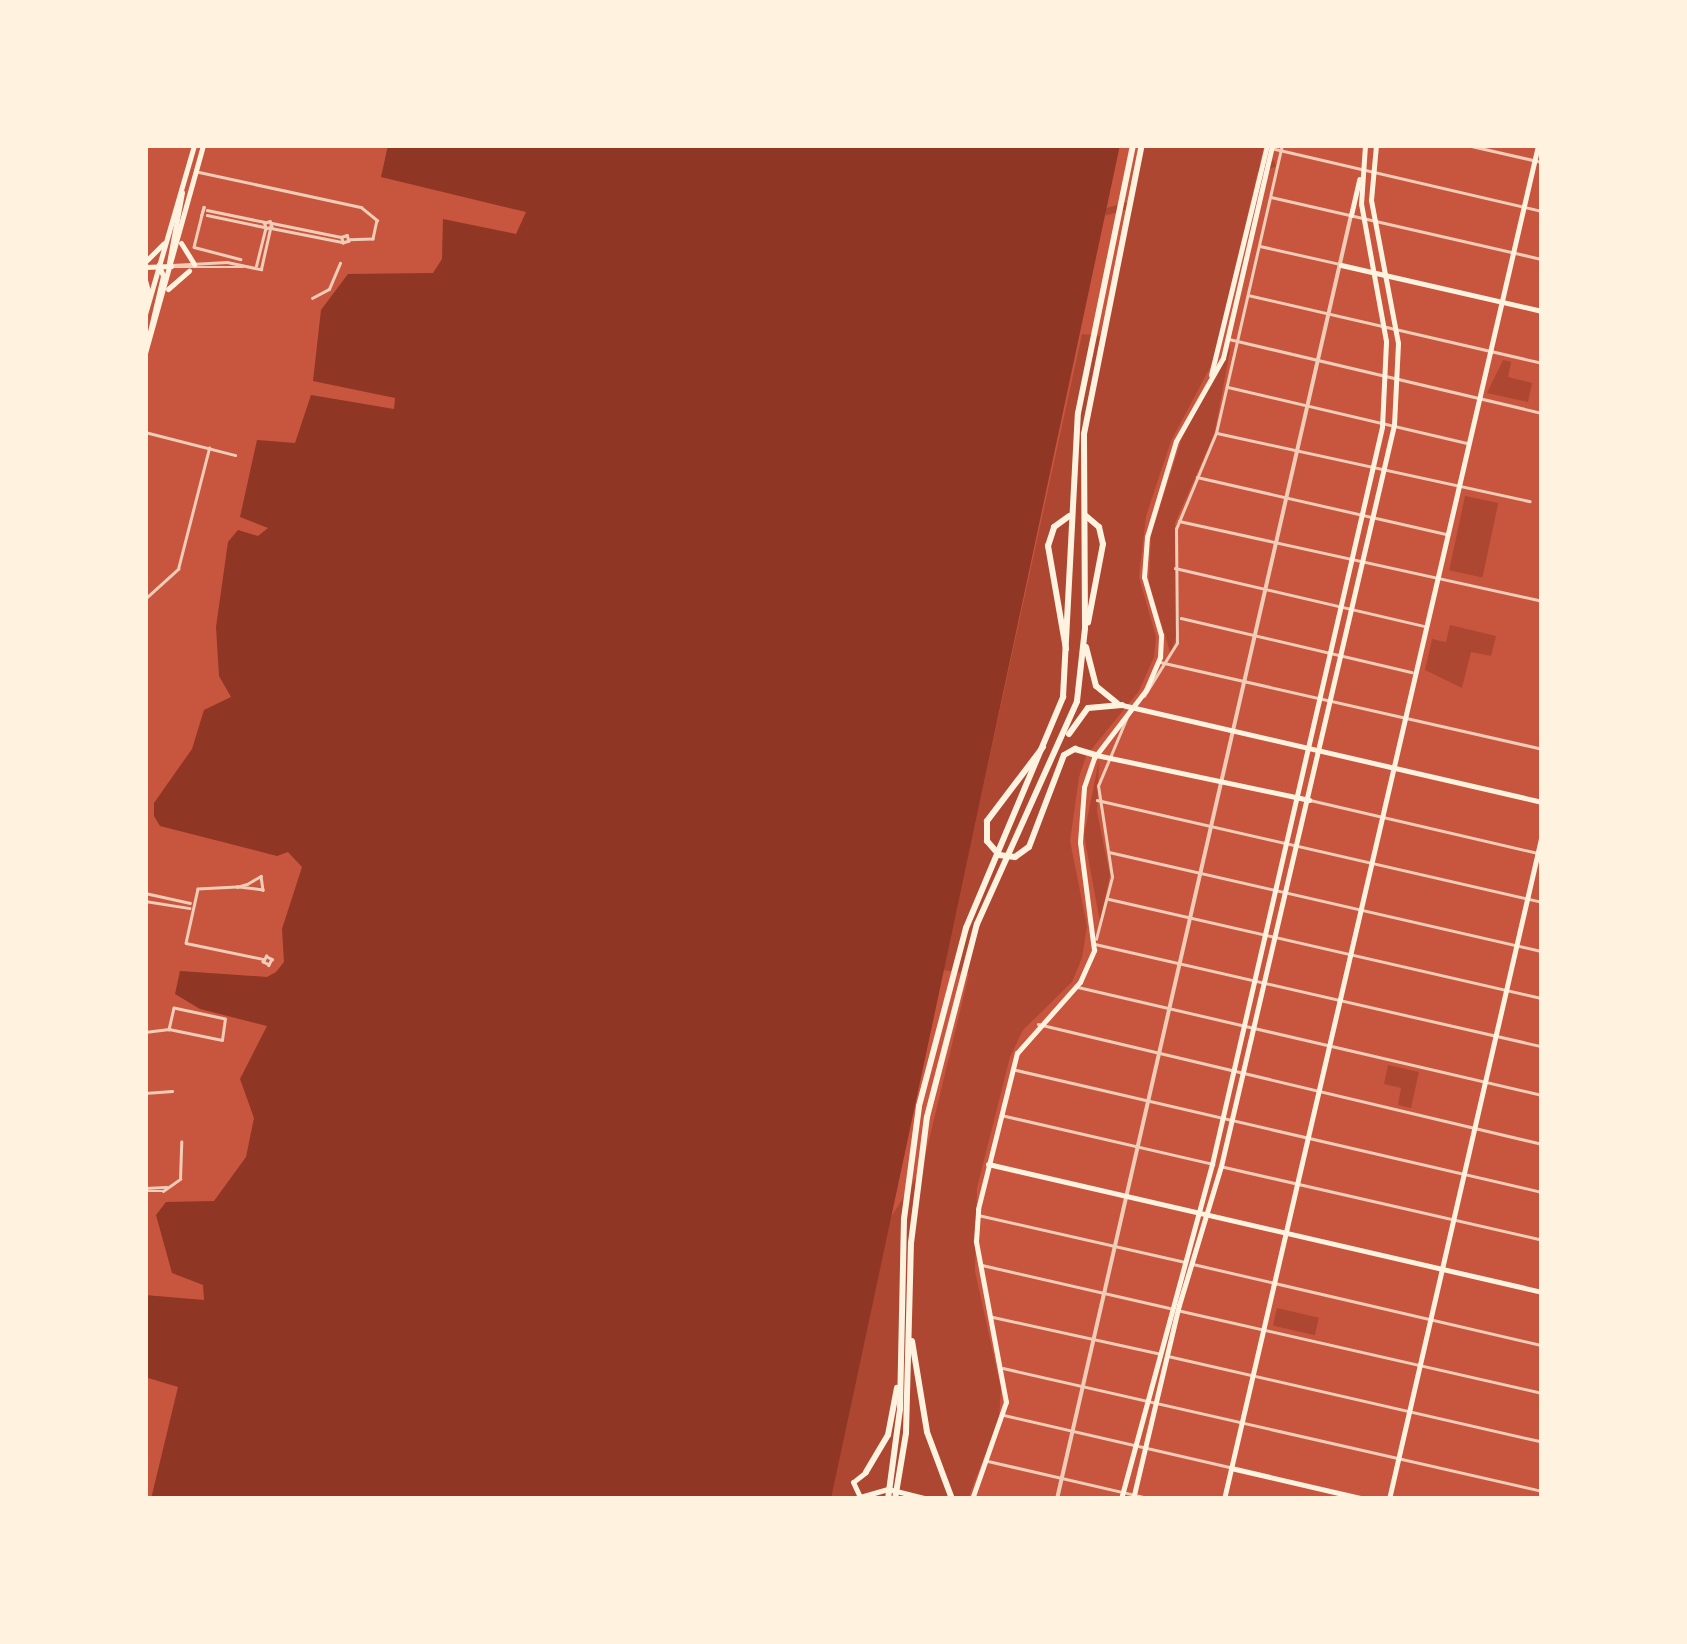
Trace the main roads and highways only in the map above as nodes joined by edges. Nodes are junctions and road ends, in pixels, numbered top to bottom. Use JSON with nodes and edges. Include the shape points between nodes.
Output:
{"nodes":[{"id":1,"x":194,"y":145,"type":"edge"},
{"id":2,"x":203,"y":145,"type":"edge"},
{"id":3,"x":1133,"y":145,"type":"edge"},
{"id":4,"x":1142,"y":145,"type":"edge"},
{"id":5,"x":1365,"y":145,"type":"edge"},
{"id":6,"x":1376,"y":145,"type":"edge"},
{"id":7,"x":1538,"y":145,"type":"edge"},
{"id":8,"x":1269,"y":146,"type":"edge"},
{"id":9,"x":1538,"y":161,"type":"edge"},
{"id":10,"x":1360,"y":172,"type":"junction"},
{"id":11,"x":182,"y":192,"type":"junction"},
{"id":12,"x":1351,"y":215,"type":"road end"},
{"id":13,"x":169,"y":233,"type":"junction"},
{"id":14,"x":180,"y":236,"type":"junction"},
{"id":15,"x":146,"y":262,"type":"edge"},
{"id":16,"x":194,"y":264,"type":"road end"},
{"id":17,"x":160,"y":265,"type":"junction"},
{"id":18,"x":1341,"y":265,"type":"road end"},
{"id":19,"x":171,"y":266,"type":"junction"},
{"id":20,"x":189,"y":271,"type":"road end"},
{"id":21,"x":1374,"y":272,"type":"junction"},
{"id":22,"x":1386,"y":275,"type":"junction"},
{"id":23,"x":145,"y":280,"type":"edge"},
{"id":24,"x":150,"y":298,"type":"junction"},
{"id":25,"x":162,"y":301,"type":"junction"},
{"id":26,"x":1501,"y":302,"type":"junction"},
{"id":27,"x":1542,"y":311,"type":"edge"},
{"id":28,"x":145,"y":314,"type":"edge"},
{"id":29,"x":148,"y":343,"type":"junction"},
{"id":30,"x":145,"y":353,"type":"edge"},
{"id":31,"x":1077,"y":500,"type":"junction"},
{"id":32,"x":1068,"y":516,"type":"dead end"},
{"id":33,"x":1086,"y":516,"type":"dead end"},
{"id":34,"x":1077,"y":529,"type":"junction"},
{"id":35,"x":1085,"y":628,"type":"junction"},
{"id":36,"x":1084,"y":640,"type":"junction"},
{"id":37,"x":145,"y":644,"type":"edge"},
{"id":38,"x":145,"y":652,"type":"edge"},
{"id":39,"x":1068,"y":665,"type":"junction"},
{"id":40,"x":1122,"y":706,"type":"junction"},
{"id":41,"x":1048,"y":742,"type":"junction"},
{"id":42,"x":1307,"y":747,"type":"junction"},
{"id":43,"x":1320,"y":750,"type":"junction"},
{"id":44,"x":1058,"y":752,"type":"junction"},
{"id":45,"x":1096,"y":754,"type":"junction"},
{"id":46,"x":1392,"y":767,"type":"junction"},
{"id":47,"x":1296,"y":797,"type":"junction"},
{"id":48,"x":1309,"y":800,"type":"junction"},
{"id":49,"x":1542,"y":802,"type":"edge"},
{"id":50,"x":1542,"y":834,"type":"edge"},
{"id":51,"x":1006,"y":844,"type":"junction"},
{"id":52,"x":1540,"y":854,"type":"edge"},
{"id":53,"x":997,"y":864,"type":"junction"},
{"id":54,"x":988,"y":1164,"type":"junction"},
{"id":55,"x":1197,"y":1212,"type":"junction"},
{"id":56,"x":1206,"y":1214,"type":"junction"},
{"id":57,"x":1285,"y":1233,"type":"junction"},
{"id":58,"x":1442,"y":1269,"type":"junction"},
{"id":59,"x":1542,"y":1292,"type":"edge"},
{"id":60,"x":908,"y":1319,"type":"junction"},
{"id":61,"x":900,"y":1366,"type":"junction"},
{"id":62,"x":1231,"y":1468,"type":"junction"},
{"id":63,"x":866,"y":1472,"type":"joint"},
{"id":64,"x":892,"y":1493,"type":"edge"},
{"id":65,"x":1122,"y":1496,"type":"edge"},
{"id":66,"x":1133,"y":1497,"type":"edge"},
{"id":67,"x":928,"y":1499,"type":"edge"},
{"id":68,"x":952,"y":1499,"type":"edge"},
{"id":69,"x":972,"y":1499,"type":"edge"},
{"id":70,"x":1224,"y":1499,"type":"edge"},
{"id":71,"x":1364,"y":1499,"type":"edge"},
{"id":72,"x":1389,"y":1499,"type":"edge"}],
"edges":[{"from":1,"to":11,"type":"main road"},
{"from":2,"to":14,"type":"main road"},
{"from":3,"to":31,"type":"highway","via":[[1084,371]]},
{"from":4,"to":31,"type":"highway","via":[[1092,379]]},
{"from":5,"to":10,"type":"main road"},
{"from":6,"to":22,"type":"main road","via":[[1374,220]]},
{"from":7,"to":9,"type":"main road"},
{"from":8,"to":45,"type":"main road","via":[[1225,338],[1176,441],[1146,543],[1144,576],[1162,638],[1159,661],[1139,700]]},
{"from":9,"to":26,"type":"main road"},
{"from":10,"to":12,"type":"main road"},
{"from":10,"to":21,"type":"main road"},
{"from":11,"to":13,"type":"main road"},
{"from":11,"to":19,"type":"main road"},
{"from":13,"to":15,"type":"main road"},
{"from":13,"to":17,"type":"main road"},
{"from":14,"to":16,"type":"main road","via":[[183,256]]},
{"from":14,"to":19,"type":"main road"},
{"from":15,"to":17,"type":"main road"},
{"from":17,"to":19,"type":"main road"},
{"from":17,"to":24,"type":"main road"},
{"from":17,"to":29,"type":"main road"},
{"from":18,"to":21,"type":"main road"},
{"from":19,"to":25,"type":"main road"},
{"from":20,"to":25,"type":"main road","via":[[174,278]]},
{"from":21,"to":22,"type":"main road"},
{"from":21,"to":42,"type":"main road","via":[[1387,376],[1382,423]]},
{"from":22,"to":26,"type":"main road"},
{"from":22,"to":43,"type":"main road","via":[[1396,330],[1394,426]]},
{"from":23,"to":24,"type":"main road"},
{"from":24,"to":28,"type":"main road"},
{"from":25,"to":29,"type":"main road"},
{"from":26,"to":27,"type":"main road"},
{"from":26,"to":46,"type":"main road"},
{"from":29,"to":30,"type":"main road"},
{"from":31,"to":34,"type":"highway"},
{"from":32,"to":39,"type":"highway","via":[[1054,527],[1048,546]]},
{"from":33,"to":35,"type":"highway","via":[[1099,527],[1102,544]]},
{"from":34,"to":35,"type":"highway"},
{"from":34,"to":39,"type":"highway"},
{"from":35,"to":36,"type":"highway"},
{"from":36,"to":40,"type":"highway","via":[[1098,690]]},
{"from":36,"to":44,"type":"highway","via":[[1077,701]]},
{"from":37,"to":38,"type":"main road"},
{"from":39,"to":41,"type":"highway"},
{"from":40,"to":42,"type":"main road"},
{"from":40,"to":44,"type":"highway","via":[[1085,710]]},
{"from":41,"to":45,"type":"highway","via":[[988,821],[987,842],[999,855],[1015,857],[1029,847],[1064,755],[1075,749]]},
{"from":41,"to":51,"type":"highway"},
{"from":42,"to":43,"type":"main road"},
{"from":42,"to":47,"type":"main road"},
{"from":43,"to":46,"type":"main road"},
{"from":43,"to":48,"type":"main road"},
{"from":44,"to":51,"type":"highway"},
{"from":45,"to":47,"type":"main road"},
{"from":45,"to":54,"type":"main road","via":[[1079,829],[1095,942],[1076,986],[1038,1024],[1011,1069]]},
{"from":46,"to":49,"type":"main road"},
{"from":46,"to":57,"type":"main road"},
{"from":47,"to":48,"type":"main road"},
{"from":47,"to":55,"type":"main road"},
{"from":48,"to":56,"type":"main road"},
{"from":50,"to":52,"type":"main road"},
{"from":51,"to":53,"type":"highway"},
{"from":52,"to":58,"type":"main road"},
{"from":53,"to":60,"type":"highway","via":[[961,970],[930,1099],[914,1207]]},
{"from":53,"to":61,"type":"highway","via":[[957,955],[920,1106],[903,1233]]},
{"from":54,"to":55,"type":"main road"},
{"from":54,"to":69,"type":"main road","via":[[977,1214],[1004,1415]]},
{"from":55,"to":56,"type":"main road"},
{"from":55,"to":65,"type":"main road"},
{"from":56,"to":57,"type":"main road"},
{"from":56,"to":66,"type":"main road"},
{"from":57,"to":58,"type":"main road"},
{"from":57,"to":62,"type":"main road"},
{"from":58,"to":59,"type":"main road"},
{"from":58,"to":72,"type":"main road"},
{"from":60,"to":64,"type":"highway","via":[[907,1422]]},
{"from":60,"to":68,"type":"highway","via":[[923,1416]]},
{"from":61,"to":63,"type":"highway","via":[[890,1430]]},
{"from":61,"to":64,"type":"highway"},
{"from":62,"to":70,"type":"main road"},
{"from":62,"to":71,"type":"main road"},
{"from":63,"to":64,"type":"main road","via":[[853,1482],[858,1496]]},
{"from":64,"to":67,"type":"main road"}]}
